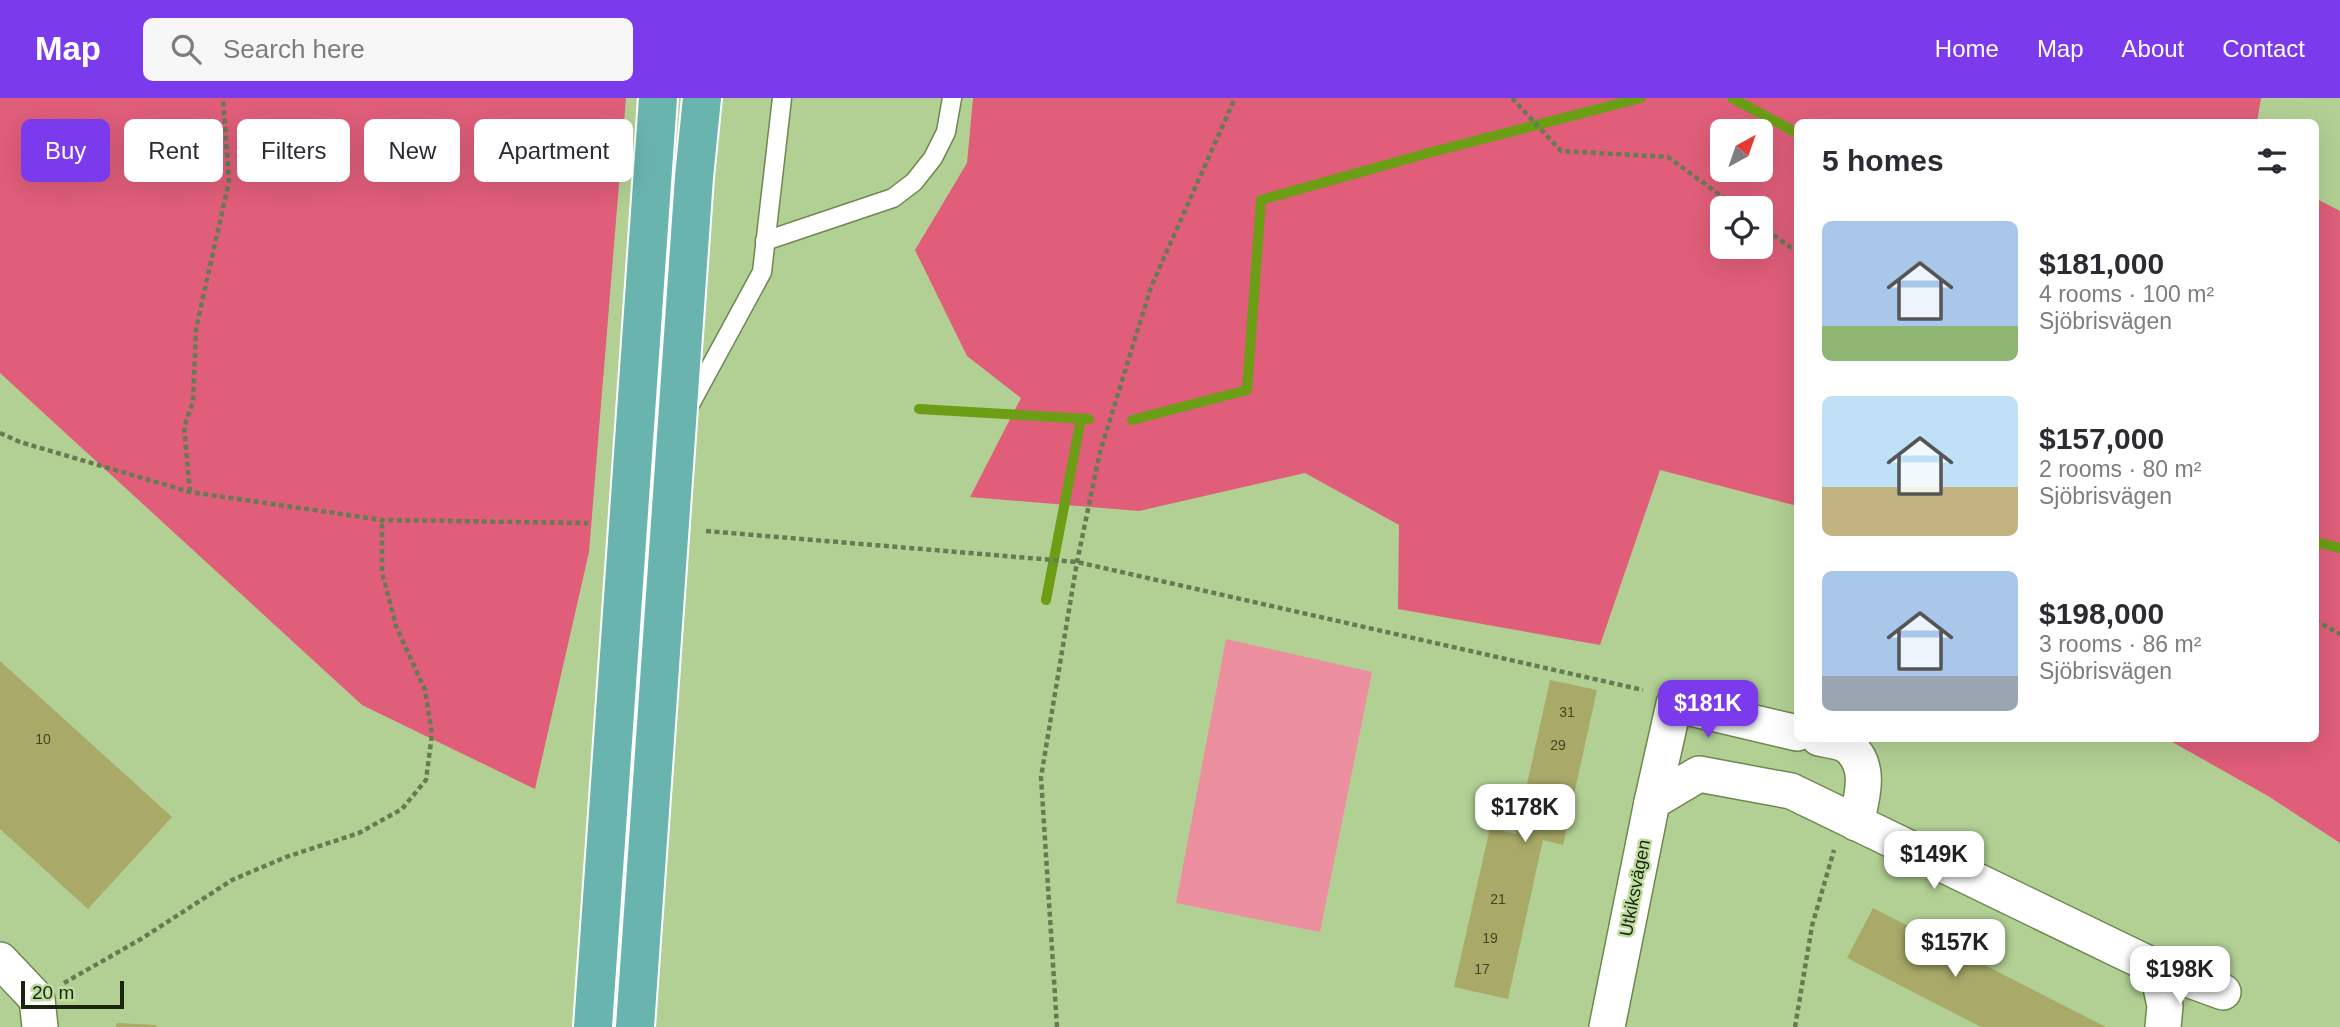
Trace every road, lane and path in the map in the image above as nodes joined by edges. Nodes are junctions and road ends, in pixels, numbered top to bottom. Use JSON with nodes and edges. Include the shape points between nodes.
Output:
{"nodes":[{"id":1,"x":223,"y":98,"type":"edge"},
{"id":2,"x":658,"y":98,"type":"edge"},
{"id":3,"x":702,"y":98,"type":"edge"},
{"id":4,"x":782,"y":98,"type":"edge"},
{"id":5,"x":952,"y":98,"type":"edge"},
{"id":6,"x":1236,"y":98,"type":"edge"},
{"id":7,"x":1512,"y":98,"type":"edge"},
{"id":8,"x":1722,"y":196,"type":"edge"},
{"id":9,"x":1773,"y":235,"type":"edge"},
{"id":10,"x":765,"y":241,"type":"junction"},
{"id":11,"x":1794,"y":247,"type":"edge"},
{"id":12,"x":677,"y":429,"type":"junction"},
{"id":13,"x":0,"y":433,"type":"edge"},
{"id":14,"x":190,"y":492,"type":"junction"},
{"id":15,"x":382,"y":520,"type":"junction"},
{"id":16,"x":588,"y":523,"type":"dead end"},
{"id":17,"x":706,"y":531,"type":"dead end"},
{"id":18,"x":1077,"y":562,"type":"junction"},
{"id":19,"x":2319,"y":622,"type":"edge"},
{"id":20,"x":2340,"y":634,"type":"edge"},
{"id":21,"x":1674,"y":704,"type":"junction"},
{"id":22,"x":1794,"y":732,"type":"edge"},
{"id":23,"x":1834,"y":742,"type":"edge"},
{"id":24,"x":1652,"y":802,"type":"junction"},
{"id":25,"x":1850,"y":820,"type":"junction"},
{"id":26,"x":0,"y":960,"type":"edge"},
{"id":27,"x":2157,"y":968,"type":"junction"},
{"id":28,"x":2222,"y":992,"type":"dead end"},
{"id":29,"x":39,"y":1013,"type":"edge"},
{"id":30,"x":593,"y":1027,"type":"edge"},
{"id":31,"x":635,"y":1027,"type":"edge"},
{"id":32,"x":1057,"y":1027,"type":"edge"},
{"id":33,"x":1606,"y":1027,"type":"edge"},
{"id":34,"x":1795,"y":1027,"type":"edge"},
{"id":35,"x":2163,"y":1027,"type":"edge"}],
"edges":[{"from":1,"to":14,"type":"path","via":[[229,181],[196,329],[193,402],[184,427]]},
{"from":2,"to":30,"type":"highway"},
{"from":3,"to":12,"type":"highway"},
{"from":4,"to":10,"type":"lane"},
{"from":5,"to":10,"type":"lane","via":[[946,132],[914,182],[893,198]]},
{"from":6,"to":18,"type":"path","via":[[1152,286],[1100,452]]},
{"from":7,"to":8,"type":"path","via":[[1562,152],[1668,157]]},
{"from":9,"to":11,"type":"path"},
{"from":10,"to":12,"type":"lane","via":[[762,272]]},
{"from":12,"to":31,"type":"highway"},
{"from":13,"to":14,"type":"path"},
{"from":14,"to":15,"type":"path"},
{"from":15,"to":16,"type":"path"},
{"from":15,"to":29,"type":"path","via":[[382,572],[393,615],[425,690],[432,734],[426,780],[402,809],[359,833],[285,856],[232,880]]},
{"from":17,"to":18,"type":"path"},
{"from":18,"to":21,"type":"path","via":[[1655,692]]},
{"from":18,"to":32,"type":"path","via":[[1041,777]]},
{"from":19,"to":20,"type":"path"},
{"from":21,"to":22,"type":"street"},
{"from":21,"to":24,"type":"street","name":"Utkiksvägen"},
{"from":23,"to":25,"type":"street","via":[[1846,745],[1861,762],[1864,788]]},
{"from":24,"to":25,"type":"street","via":[[1699,774],[1791,792]]},
{"from":24,"to":33,"type":"street","name":"Utkiksvägen"},
{"from":25,"to":27,"type":"street"},
{"from":25,"to":34,"type":"path","via":[[1812,926]]},
{"from":26,"to":29,"type":"street"},
{"from":27,"to":28,"type":"street"},
{"from":27,"to":35,"type":"street","via":[[2165,1006]]}]}
